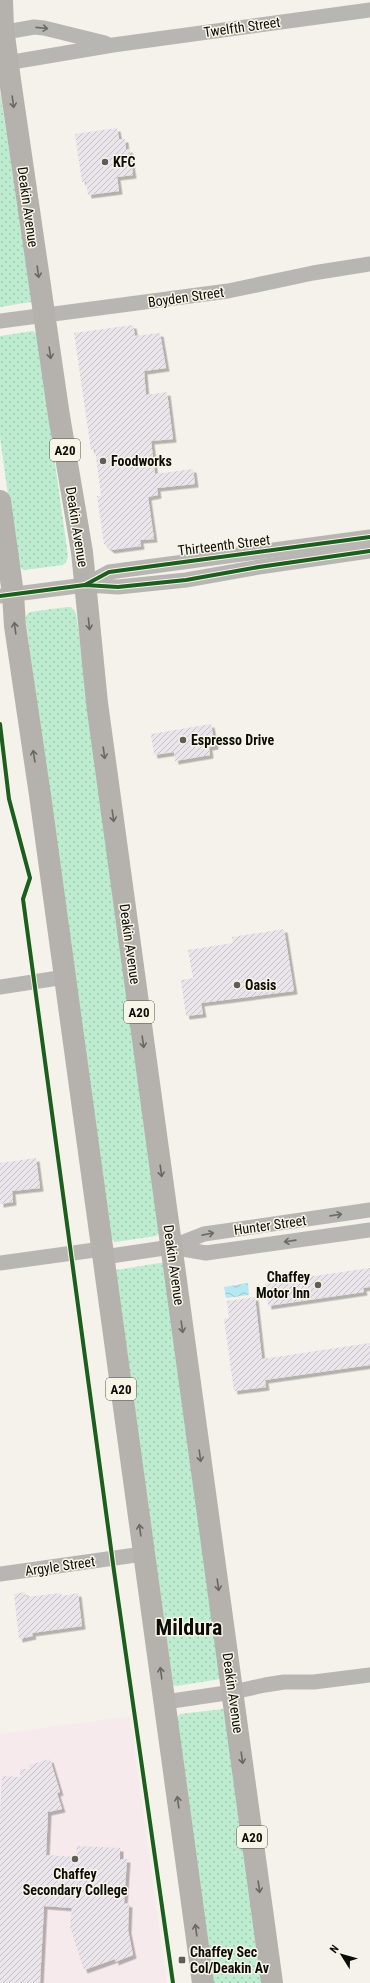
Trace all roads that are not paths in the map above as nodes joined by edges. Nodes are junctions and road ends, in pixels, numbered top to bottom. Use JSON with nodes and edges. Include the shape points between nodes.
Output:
{"nodes":[{"id":1,"x":2,"y":0,"type":"edge"},
{"id":2,"x":370,"y":10,"type":"edge"},
{"id":3,"x":2,"y":32,"type":"edge"},
{"id":4,"x":114,"y":45,"type":"junction"},
{"id":5,"x":4,"y":64,"type":"edge"},
{"id":6,"x":370,"y":264,"type":"edge"},
{"id":7,"x":44,"y":315,"type":"junction"},
{"id":8,"x":0,"y":321,"type":"edge"},
{"id":9,"x":0,"y":501,"type":"edge"},
{"id":10,"x":370,"y":537,"type":"edge"},
{"id":11,"x":370,"y":551,"type":"edge"},
{"id":12,"x":85,"y":585,"type":"junction"},
{"id":13,"x":6,"y":595,"type":"edge"},
{"id":14,"x":65,"y":977,"type":"junction"},
{"id":15,"x":0,"y":987,"type":"edge"},
{"id":16,"x":370,"y":1210,"type":"edge"},
{"id":17,"x":370,"y":1230,"type":"edge"},
{"id":18,"x":171,"y":1247,"type":"junction"},
{"id":19,"x":103,"y":1253,"type":"junction"},
{"id":20,"x":0,"y":1263,"type":"edge"},
{"id":21,"x":144,"y":1554,"type":"junction"},
{"id":22,"x":0,"y":1574,"type":"edge"},
{"id":23,"x":370,"y":1675,"type":"edge"},
{"id":24,"x":233,"y":1692,"type":"junction"},
{"id":25,"x":165,"y":1702,"type":"junction"},
{"id":26,"x":203,"y":1983,"type":"edge"},
{"id":27,"x":272,"y":1983,"type":"edge"}],
"edges":[{"from":1,"to":3,"type":"highway","name":"Deakin Avenue","number":"A20"},
{"from":2,"to":4,"type":"street","name":"Twelfth Street"},
{"from":3,"to":4,"type":"street","name":"Twelfth Street","one_way":true,"via":[[44,28]]},
{"from":3,"to":5,"type":"highway","name":"Deakin Avenue","number":"A20"},
{"from":4,"to":5,"type":"street","name":"Twelfth Street"},
{"from":5,"to":7,"type":"highway","name":"Deakin Avenue","number":"A20","one_way":true},
{"from":6,"to":7,"type":"street","name":"Boyden Street","via":[[228,291]]},
{"from":7,"to":8,"type":"street","name":"Boyden Street"},
{"from":7,"to":12,"type":"highway","name":"Deakin Avenue","number":"A20","one_way":true},
{"from":9,"to":13,"type":"highway","number":"A20"},
{"from":10,"to":12,"type":"street","name":"Thirteenth Street","via":[[108,572]]},
{"from":11,"to":12,"type":"street","name":"Thirteenth Street","via":[[186,580],[118,587]]},
{"from":12,"to":13,"type":"street","name":"Thirteenth Street"},
{"from":12,"to":18,"type":"highway","name":"Deakin Avenue","number":"A20","one_way":true,"via":[[97,703]]},
{"from":14,"to":13,"type":"highway","number":"A20","one_way":true,"via":[[14,626]]},
{"from":14,"to":15,"type":"street"},
{"from":14,"to":19,"type":"highway","number":"A20"},
{"from":18,"to":16,"type":"street","name":"Hunter Street","one_way":true,"via":[[204,1234]]},
{"from":17,"to":18,"type":"street","name":"Hunter Street","one_way":true,"via":[[206,1253]]},
{"from":18,"to":19,"type":"street","name":"Hunter Street"},
{"from":18,"to":24,"type":"highway","name":"Deakin Avenue","number":"A20","one_way":true},
{"from":19,"to":20,"type":"street","name":"Hunter Street"},
{"from":21,"to":19,"type":"highway","number":"A20","one_way":true},
{"from":21,"to":22,"type":"street","name":"Argyle Street"},
{"from":25,"to":21,"type":"highway","number":"A20","one_way":true},
{"from":23,"to":24,"type":"street","via":[[313,1682],[284,1682]]},
{"from":24,"to":25,"type":"street"},
{"from":24,"to":27,"type":"highway","name":"Deakin Avenue","number":"A20","one_way":true},
{"from":26,"to":25,"type":"highway","number":"A20","one_way":true}]}
